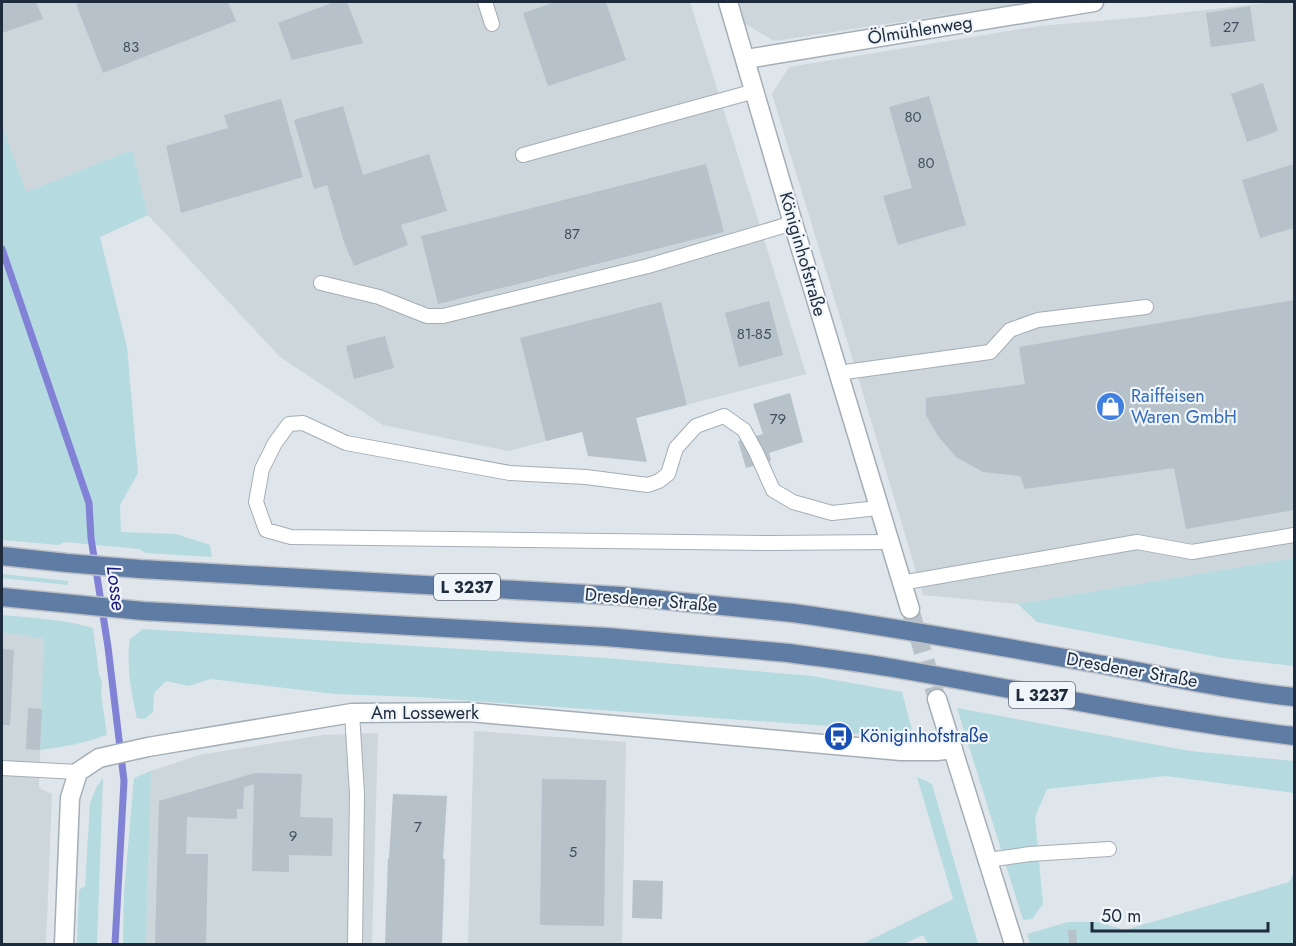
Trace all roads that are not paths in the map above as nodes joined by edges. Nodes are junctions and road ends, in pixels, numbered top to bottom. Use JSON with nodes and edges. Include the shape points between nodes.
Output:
{"nodes":[{"id":1,"x":485,"y":2,"type":"edge"},
{"id":2,"x":728,"y":2,"type":"edge"},
{"id":3,"x":1094,"y":2,"type":"edge"},
{"id":4,"x":1017,"y":8,"type":"edge"},
{"id":5,"x":492,"y":24,"type":"dead end"},
{"id":6,"x":746,"y":58,"type":"junction"},
{"id":7,"x":755,"y":91,"type":"junction"},
{"id":8,"x":522,"y":155,"type":"dead end"},
{"id":9,"x":793,"y":224,"type":"junction"},
{"id":10,"x":321,"y":283,"type":"dead end"},
{"id":11,"x":1146,"y":307,"type":"dead end"},
{"id":12,"x":838,"y":374,"type":"junction"},
{"id":13,"x":878,"y":508,"type":"junction"},
{"id":14,"x":1294,"y":535,"type":"edge"},
{"id":15,"x":888,"y":542,"type":"junction"},
{"id":16,"x":2,"y":556,"type":"edge"},
{"id":17,"x":902,"y":583,"type":"junction"},
{"id":18,"x":2,"y":597,"type":"edge"},
{"id":19,"x":910,"y":609,"type":"tunnel mouth"},
{"id":20,"x":1294,"y":697,"type":"edge"},
{"id":21,"x":937,"y":699,"type":"tunnel mouth"},
{"id":22,"x":352,"y":713,"type":"junction"},
{"id":23,"x":1294,"y":736,"type":"edge"},
{"id":24,"x":953,"y":749,"type":"junction"},
{"id":25,"x":2,"y":768,"type":"edge"},
{"id":26,"x":78,"y":772,"type":"junction"},
{"id":27,"x":1109,"y":849,"type":"dead end"},
{"id":28,"x":988,"y":860,"type":"junction"},
{"id":29,"x":64,"y":945,"type":"edge"},
{"id":30,"x":355,"y":945,"type":"edge"},
{"id":31,"x":1014,"y":945,"type":"edge"}],
"edges":[{"from":1,"to":5,"type":"lane"},
{"from":2,"to":6,"type":"street","name":"Königinhofstraße"},
{"from":3,"to":4,"type":"street","name":"Ölmühlenweg"},
{"from":4,"to":6,"type":"street","name":"Ölmühlenweg"},
{"from":6,"to":7,"type":"street","name":"Königinhofstraße"},
{"from":7,"to":8,"type":"lane"},
{"from":7,"to":9,"type":"street","name":"Königinhofstraße"},
{"from":9,"to":10,"type":"lane","via":[[648,266],[442,316],[427,316],[379,297]]},
{"from":9,"to":12,"type":"street","name":"Königinhofstraße"},
{"from":11,"to":12,"type":"lane","via":[[1038,320],[1010,330],[990,351]]},
{"from":12,"to":13,"type":"street","name":"Königinhofstraße"},
{"from":13,"to":15,"type":"street","name":"Königinhofstraße"},
{"from":13,"to":15,"type":"lane","via":[[832,513],[793,502],[773,490],[744,430],[724,416],[696,426],[676,448],[668,474],[648,485],[510,473],[346,443],[303,423],[289,424],[262,468],[256,502],[266,530],[291,537]]},
{"from":14,"to":17,"type":"lane","via":[[1192,552],[1137,542]]},
{"from":15,"to":17,"type":"street","name":"Königinhofstraße"},
{"from":16,"to":20,"type":"main road","name":"Dresdener Straße","number":"L 3237","bridge":true,"via":[[140,569],[622,596],[793,613]]},
{"from":17,"to":19,"type":"street","name":"Königinhofstraße"},
{"from":18,"to":23,"type":"main road","number":"L 3237","bridge":true,"via":[[143,611],[607,637],[789,653]]},
{"from":21,"to":24,"type":"street"},
{"from":22,"to":24,"type":"street","name":"Am Lossewerk","via":[[469,712],[901,751]]},
{"from":22,"to":26,"type":"street","name":"Am Lossewerk","via":[[148,747],[99,758]]},
{"from":22,"to":30,"type":"lane","via":[[357,795]]},
{"from":24,"to":28,"type":"street"},
{"from":25,"to":26,"type":"lane"},
{"from":26,"to":29,"type":"street","via":[[70,798]]},
{"from":27,"to":28,"type":"lane"},
{"from":28,"to":31,"type":"street"}]}
